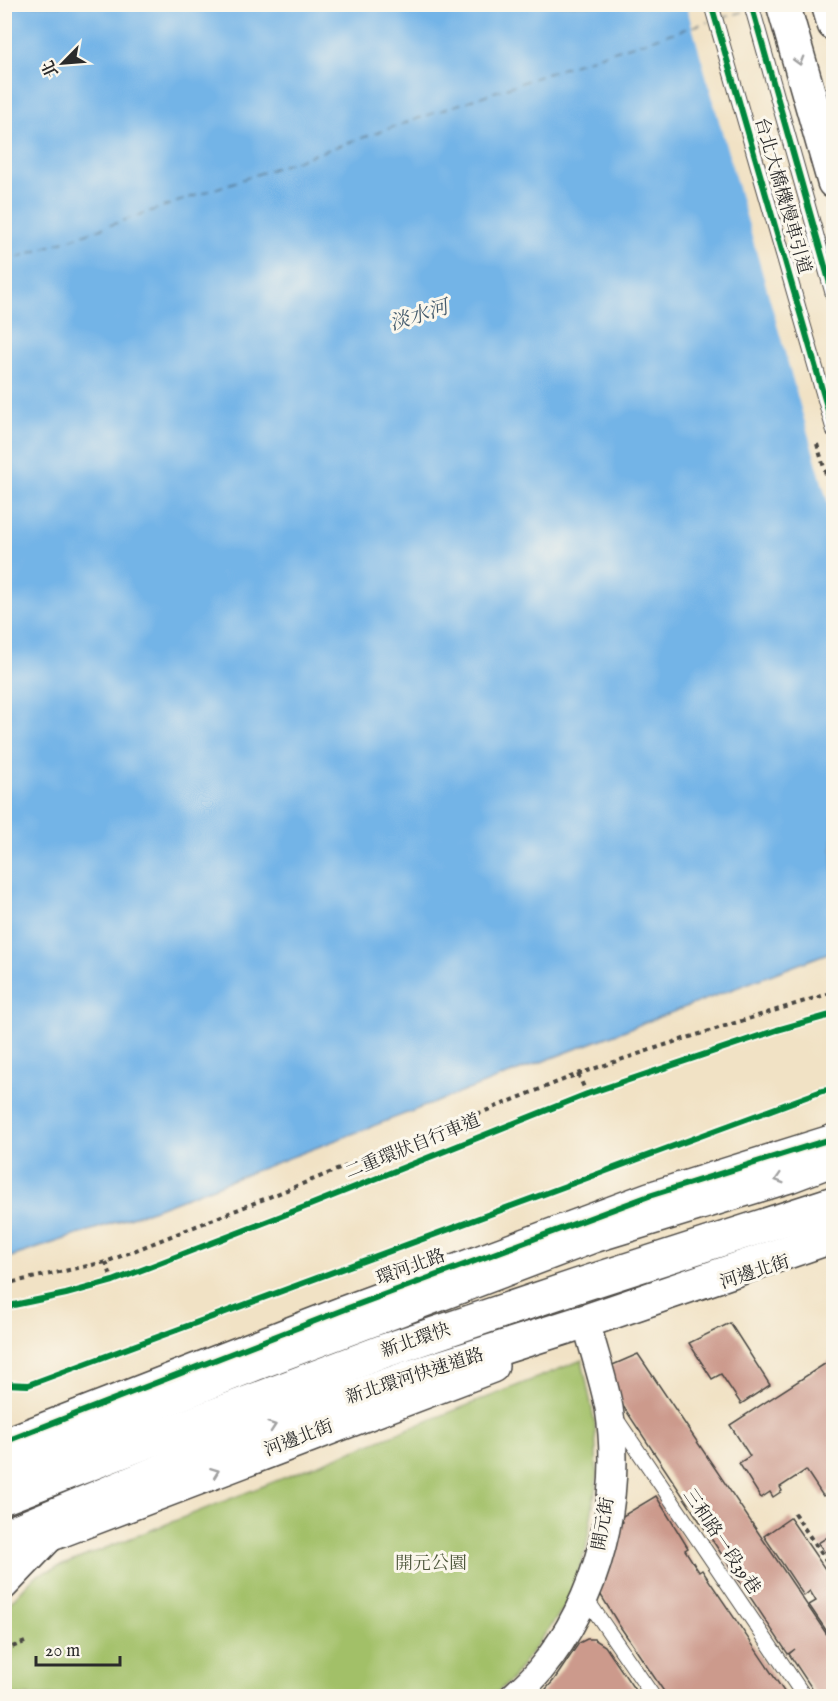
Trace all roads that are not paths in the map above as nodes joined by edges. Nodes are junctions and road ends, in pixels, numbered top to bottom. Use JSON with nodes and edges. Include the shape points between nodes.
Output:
{"nodes":[{"id":1,"x":711,"y":4,"type":"edge"},
{"id":2,"x":751,"y":4,"type":"edge"},
{"id":3,"x":783,"y":4,"type":"edge"},
{"id":4,"x":828,"y":4,"type":"edge"},
{"id":5,"x":834,"y":24,"type":"edge"},
{"id":6,"x":834,"y":182,"type":"edge"},
{"id":7,"x":834,"y":298,"type":"edge"},
{"id":8,"x":834,"y":431,"type":"edge"},
{"id":9,"x":834,"y":1138,"type":"edge"},
{"id":10,"x":834,"y":1159,"type":"edge"},
{"id":11,"x":834,"y":1190,"type":"edge"},
{"id":12,"x":834,"y":1203,"type":"edge"},
{"id":13,"x":834,"y":1236,"type":"edge"},
{"id":14,"x":834,"y":1247,"type":"edge"},
{"id":15,"x":588,"y":1329,"type":"junction"},
{"id":16,"x":609,"y":1408,"type":"junction"},
{"id":17,"x":4,"y":1442,"type":"edge"},
{"id":18,"x":4,"y":1464,"type":"edge"},
{"id":19,"x":4,"y":1481,"type":"edge"},
{"id":20,"x":4,"y":1497,"type":"edge"},
{"id":21,"x":54,"y":1533,"type":"junction"},
{"id":22,"x":4,"y":1536,"type":"edge"},
{"id":23,"x":4,"y":1554,"type":"edge"},
{"id":24,"x":4,"y":1586,"type":"edge"},
{"id":25,"x":585,"y":1597,"type":"junction"},
{"id":26,"x":514,"y":1696,"type":"edge"},
{"id":27,"x":653,"y":1696,"type":"edge"},
{"id":28,"x":804,"y":1696,"type":"edge"}],
"edges":[{"from":1,"to":8,"type":"lane","name":"台北大橋機慢車引道"},
{"from":2,"to":7,"type":"lane","name":"台北大橋機慢車引道"},
{"from":3,"to":6,"type":"main road","one_way":true},
{"from":4,"to":5,"type":"main road"},
{"from":9,"to":17,"type":"street","name":"環河北路","via":[[649,1196]]},
{"from":10,"to":18,"type":"main road","one_way":true,"via":[[593,1236]]},
{"from":11,"to":19,"type":"main road","via":[[390,1335],[101,1440]]},
{"from":12,"to":20,"type":"main road","name":"新北環快","via":[[384,1352]]},
{"from":22,"to":13,"type":"main road","name":"新北環河快速道路","one_way":true,"via":[[255,1432]]},
{"from":14,"to":15,"type":"main road","name":"河邊北街"},
{"from":15,"to":16,"type":"street","name":"開元街"},
{"from":21,"to":15,"type":"main road","name":"河邊北街","one_way":true},
{"from":16,"to":25,"type":"street","name":"開元街","via":[[613,1465],[606,1529]]},
{"from":16,"to":28,"type":"lane","name":"三和路一段39巷"},
{"from":21,"to":23,"type":"main road","name":"河邊北街"},
{"from":21,"to":24,"type":"street"},
{"from":25,"to":26,"type":"street","name":"開元街","via":[[540,1671]]},
{"from":25,"to":27,"type":"lane"}]}
